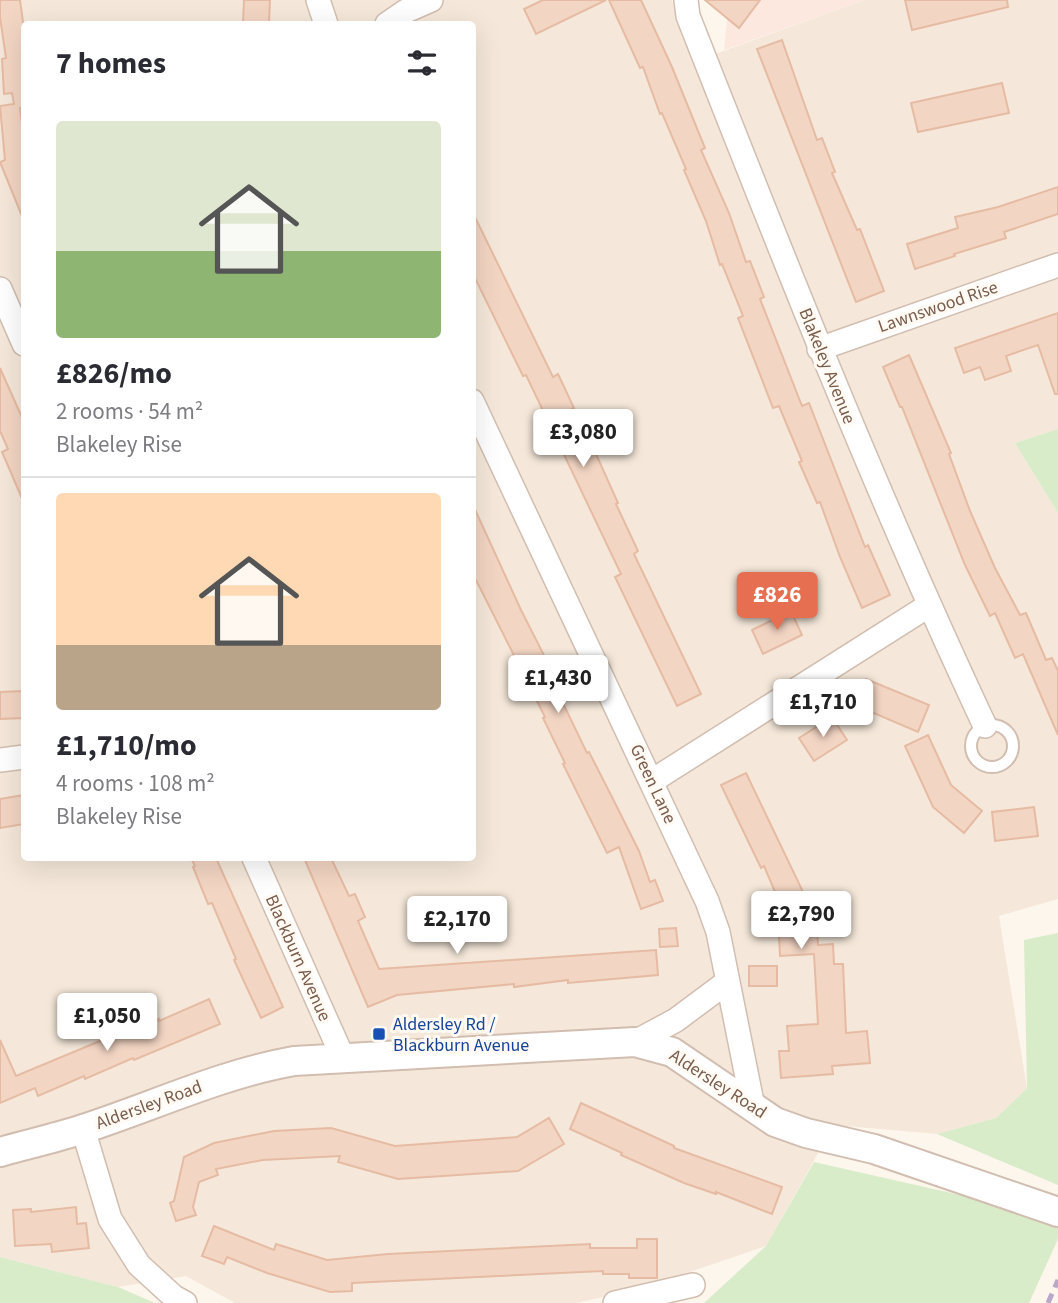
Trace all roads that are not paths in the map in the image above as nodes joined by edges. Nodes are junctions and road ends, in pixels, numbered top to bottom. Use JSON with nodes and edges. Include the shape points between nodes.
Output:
{"nodes":[{"id":1,"x":318,"y":0,"type":"edge"},
{"id":2,"x":431,"y":0,"type":"edge"},
{"id":3,"x":690,"y":8,"type":"edge"},
{"id":4,"x":325,"y":21,"type":"edge"},
{"id":5,"x":391,"y":21,"type":"edge"},
{"id":6,"x":1058,"y":265,"type":"edge"},
{"id":7,"x":0,"y":289,"type":"edge"},
{"id":8,"x":21,"y":337,"type":"edge"},
{"id":9,"x":819,"y":349,"type":"junction"},
{"id":10,"x":476,"y":409,"type":"edge"},
{"id":11,"x":928,"y":606,"type":"junction"},
{"id":12,"x":985,"y":726,"type":"junction"},
{"id":13,"x":21,"y":757,"type":"edge"},
{"id":14,"x":0,"y":760,"type":"edge"},
{"id":15,"x":652,"y":780,"type":"junction"},
{"id":16,"x":255,"y":861,"type":"edge"},
{"id":17,"x":727,"y":982,"type":"junction"},
{"id":18,"x":635,"y":1042,"type":"junction"},
{"id":19,"x":343,"y":1058,"type":"junction"},
{"id":20,"x":753,"y":1107,"type":"junction"},
{"id":21,"x":83,"y":1129,"type":"junction"},
{"id":22,"x":0,"y":1152,"type":"edge"},
{"id":23,"x":1058,"y":1212,"type":"edge"},
{"id":24,"x":693,"y":1284,"type":"dead end"},
{"id":25,"x":185,"y":1303,"type":"edge"},
{"id":26,"x":615,"y":1303,"type":"edge"}],
"edges":[{"from":1,"to":4,"type":"street"},
{"from":2,"to":5,"type":"street"},
{"from":3,"to":9,"type":"street","name":"Blakeley Avenue"},
{"from":6,"to":9,"type":"street","name":"Lawnswood Rise"},
{"from":7,"to":8,"type":"street"},
{"from":9,"to":11,"type":"street","name":"Blakeley Avenue"},
{"from":10,"to":15,"type":"street","name":"Green Lane"},
{"from":11,"to":12,"type":"street","name":"Blakeley Avenue"},
{"from":11,"to":15,"type":"street"},
{"from":12,"to":12,"type":"lane","via":[[971,741],[972,754],[981,765],[1002,766],[1012,756],[1010,734],[999,726]]},
{"from":13,"to":14,"type":"street"},
{"from":15,"to":17,"type":"street","name":"Green Lane","via":[[707,901]]},
{"from":16,"to":19,"type":"street","name":"Blackburn Avenue"},
{"from":17,"to":18,"type":"street","via":[[676,1020]]},
{"from":17,"to":20,"type":"street","name":"Green Lane"},
{"from":18,"to":19,"type":"street","name":"Aldersley Road"},
{"from":18,"to":20,"type":"street","name":"Aldersley Road","via":[[672,1052]]},
{"from":19,"to":21,"type":"street","name":"Aldersley Road","via":[[261,1067]]},
{"from":20,"to":23,"type":"street","name":"Aldersley Road","via":[[775,1122],[806,1133],[874,1149]]},
{"from":21,"to":22,"type":"street","name":"Aldersley Road"},
{"from":21,"to":25,"type":"street","via":[[110,1219],[139,1265]]},
{"from":24,"to":26,"type":"street"}]}
